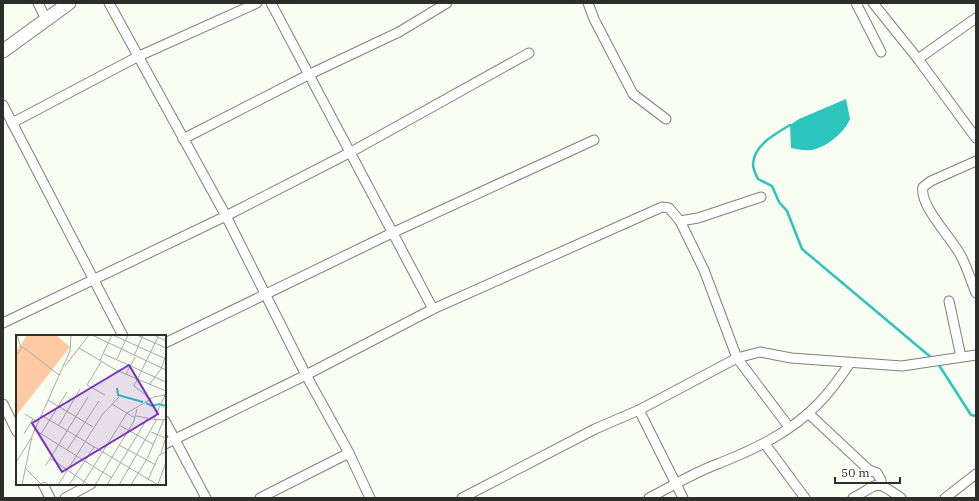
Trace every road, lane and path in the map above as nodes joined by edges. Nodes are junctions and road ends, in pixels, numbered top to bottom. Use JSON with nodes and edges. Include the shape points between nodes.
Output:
{"nodes":[{"id":1,"x":38,"y":3,"type":"edge"},
{"id":2,"x":69,"y":3,"type":"edge"},
{"id":3,"x":109,"y":3,"type":"edge"},
{"id":4,"x":257,"y":3,"type":"edge"},
{"id":5,"x":271,"y":3,"type":"edge"},
{"id":6,"x":447,"y":3,"type":"edge"},
{"id":7,"x":588,"y":3,"type":"edge"},
{"id":8,"x":856,"y":3,"type":"edge"},
{"id":9,"x":873,"y":3,"type":"edge"},
{"id":10,"x":976,"y":18,"type":"edge"},
{"id":11,"x":46,"y":19,"type":"junction"},
{"id":12,"x":3,"y":52,"type":"edge"},
{"id":13,"x":881,"y":52,"type":"dead end"},
{"id":14,"x":529,"y":53,"type":"dead end"},
{"id":15,"x":137,"y":57,"type":"junction"},
{"id":16,"x":918,"y":58,"type":"junction"},
{"id":17,"x":308,"y":74,"type":"junction"},
{"id":18,"x":3,"y":105,"type":"edge"},
{"id":19,"x":666,"y":119,"type":"dead end"},
{"id":20,"x":12,"y":123,"type":"junction"},
{"id":21,"x":976,"y":138,"type":"edge"},
{"id":22,"x":183,"y":139,"type":"junction"},
{"id":23,"x":594,"y":140,"type":"dead end"},
{"id":24,"x":351,"y":152,"type":"junction"},
{"id":25,"x":976,"y":161,"type":"edge"},
{"id":26,"x":761,"y":197,"type":"dead end"},
{"id":27,"x":226,"y":216,"type":"junction"},
{"id":28,"x":680,"y":221,"type":"junction"},
{"id":29,"x":392,"y":233,"type":"junction"},
{"id":30,"x":94,"y":280,"type":"junction"},
{"id":31,"x":265,"y":294,"type":"junction"},
{"id":32,"x":976,"y":294,"type":"edge"},
{"id":33,"x":949,"y":300,"type":"dead end"},
{"id":34,"x":433,"y":309,"type":"junction"},
{"id":35,"x":3,"y":324,"type":"edge"},
{"id":36,"x":122,"y":335,"type":"edge"},
{"id":37,"x":166,"y":343,"type":"edge"},
{"id":38,"x":976,"y":355,"type":"edge"},
{"id":39,"x":961,"y":357,"type":"junction"},
{"id":40,"x":737,"y":358,"type":"junction"},
{"id":41,"x":850,"y":363,"type":"junction"},
{"id":42,"x":306,"y":375,"type":"junction"},
{"id":43,"x":3,"y":404,"type":"edge"},
{"id":44,"x":639,"y":410,"type":"junction"},
{"id":45,"x":808,"y":413,"type":"junction"},
{"id":46,"x":166,"y":423,"type":"edge"},
{"id":47,"x":788,"y":427,"type":"junction"},
{"id":48,"x":16,"y":430,"type":"edge"},
{"id":49,"x":174,"y":439,"type":"junction"},
{"id":50,"x":166,"y":443,"type":"edge"},
{"id":51,"x":765,"y":444,"type":"junction"},
{"id":52,"x":349,"y":453,"type":"junction"},
{"id":53,"x":976,"y":474,"type":"edge"},
{"id":54,"x":677,"y":483,"type":"junction"},
{"id":55,"x":881,"y":484,"type":"junction"},
{"id":56,"x":44,"y":485,"type":"edge"},
{"id":57,"x":89,"y":485,"type":"edge"},
{"id":58,"x":50,"y":498,"type":"edge"},
{"id":59,"x":65,"y":498,"type":"edge"},
{"id":60,"x":206,"y":498,"type":"edge"},
{"id":61,"x":260,"y":498,"type":"edge"},
{"id":62,"x":370,"y":498,"type":"edge"},
{"id":63,"x":462,"y":498,"type":"edge"},
{"id":64,"x":648,"y":498,"type":"edge"},
{"id":65,"x":683,"y":498,"type":"edge"},
{"id":66,"x":804,"y":498,"type":"edge"},
{"id":67,"x":853,"y":498,"type":"edge"},
{"id":68,"x":901,"y":498,"type":"edge"},
{"id":69,"x":945,"y":498,"type":"edge"}],
"edges":[{"from":1,"to":11,"type":"street"},
{"from":2,"to":11,"type":"street"},
{"from":3,"to":15,"type":"street"},
{"from":4,"to":15,"type":"street"},
{"from":5,"to":17,"type":"street"},
{"from":6,"to":17,"type":"street","via":[[399,32]]},
{"from":7,"to":19,"type":"street","via":[[633,94]]},
{"from":8,"to":13,"type":"street"},
{"from":9,"to":16,"type":"street"},
{"from":10,"to":16,"type":"street"},
{"from":11,"to":12,"type":"street"},
{"from":14,"to":24,"type":"street"},
{"from":15,"to":20,"type":"street"},
{"from":15,"to":22,"type":"street"},
{"from":16,"to":21,"type":"street"},
{"from":17,"to":22,"type":"street"},
{"from":17,"to":24,"type":"street"},
{"from":18,"to":20,"type":"street"},
{"from":20,"to":30,"type":"street"},
{"from":22,"to":27,"type":"street"},
{"from":23,"to":29,"type":"street"},
{"from":24,"to":27,"type":"street"},
{"from":24,"to":29,"type":"street"},
{"from":25,"to":32,"type":"street","via":[[931,181],[923,186],[921,193],[962,258]]},
{"from":26,"to":28,"type":"street","via":[[698,218]]},
{"from":27,"to":30,"type":"street"},
{"from":27,"to":31,"type":"street"},
{"from":28,"to":34,"type":"street","via":[[669,208],[662,207]]},
{"from":28,"to":40,"type":"street","via":[[704,270]]},
{"from":29,"to":31,"type":"street"},
{"from":29,"to":34,"type":"street"},
{"from":30,"to":35,"type":"street"},
{"from":30,"to":36,"type":"street"},
{"from":31,"to":37,"type":"street"},
{"from":31,"to":42,"type":"street"},
{"from":33,"to":39,"type":"street"},
{"from":34,"to":42,"type":"street"},
{"from":38,"to":39,"type":"street"},
{"from":39,"to":41,"type":"street","via":[[902,366]]},
{"from":40,"to":41,"type":"street","via":[[760,352],[791,358]]},
{"from":40,"to":44,"type":"street"},
{"from":40,"to":47,"type":"street"},
{"from":41,"to":45,"type":"street","via":[[832,389]]},
{"from":42,"to":49,"type":"street"},
{"from":42,"to":52,"type":"street"},
{"from":43,"to":48,"type":"street"},
{"from":44,"to":54,"type":"street"},
{"from":44,"to":63,"type":"street","via":[[595,429]]},
{"from":45,"to":47,"type":"street"},
{"from":45,"to":55,"type":"street","via":[[869,470],[877,473]]},
{"from":46,"to":49,"type":"street"},
{"from":47,"to":51,"type":"street"},
{"from":49,"to":50,"type":"street"},
{"from":49,"to":60,"type":"street"},
{"from":51,"to":54,"type":"street"},
{"from":51,"to":66,"type":"street"},
{"from":52,"to":61,"type":"street"},
{"from":52,"to":62,"type":"street"},
{"from":53,"to":69,"type":"street"},
{"from":54,"to":64,"type":"street"},
{"from":54,"to":65,"type":"street"},
{"from":55,"to":67,"type":"street","via":[[874,484]]},
{"from":55,"to":68,"type":"street"},
{"from":56,"to":58,"type":"street"},
{"from":57,"to":59,"type":"street"}]}
